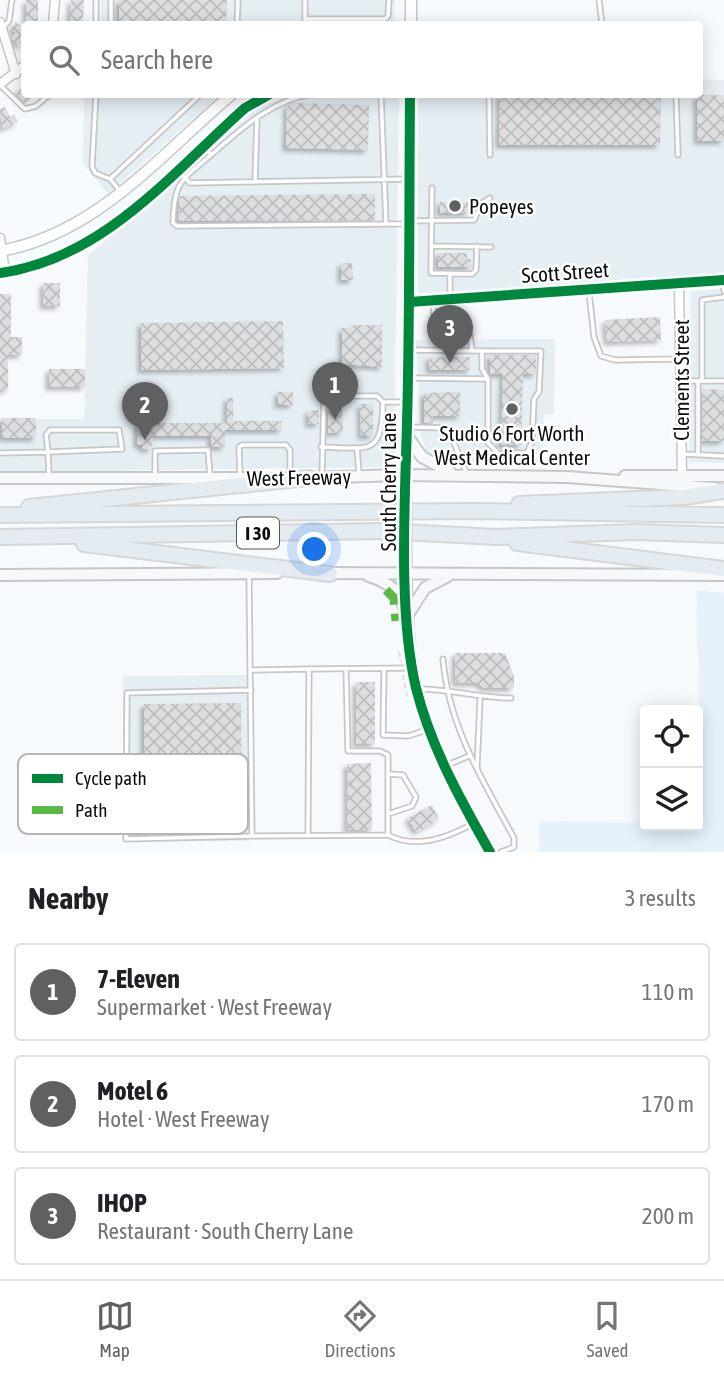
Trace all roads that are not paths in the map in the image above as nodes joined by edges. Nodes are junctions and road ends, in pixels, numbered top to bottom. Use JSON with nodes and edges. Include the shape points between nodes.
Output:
{"nodes":[{"id":1,"x":12,"y":0,"type":"edge"},
{"id":2,"x":55,"y":0,"type":"edge"},
{"id":3,"x":96,"y":0,"type":"edge"},
{"id":4,"x":111,"y":0,"type":"edge"},
{"id":5,"x":237,"y":0,"type":"edge"},
{"id":6,"x":305,"y":0,"type":"edge"},
{"id":7,"x":389,"y":0,"type":"edge"},
{"id":8,"x":411,"y":0,"type":"edge"},
{"id":9,"x":598,"y":0,"type":"edge"},
{"id":10,"x":53,"y":21,"type":"edge"},
{"id":11,"x":96,"y":21,"type":"edge"},
{"id":12,"x":111,"y":21,"type":"edge"},
{"id":13,"x":237,"y":21,"type":"edge"},
{"id":14,"x":305,"y":21,"type":"edge"},
{"id":15,"x":332,"y":21,"type":"edge"},
{"id":16,"x":411,"y":21,"type":"edge"},
{"id":17,"x":602,"y":21,"type":"edge"},
{"id":18,"x":1,"y":25,"type":"edge"},
{"id":19,"x":21,"y":69,"type":"edge"},
{"id":20,"x":16,"y":74,"type":"junction"},
{"id":21,"x":0,"y":84,"type":"edge"},
{"id":22,"x":45,"y":98,"type":"edge"},
{"id":23,"x":96,"y":98,"type":"edge"},
{"id":24,"x":197,"y":98,"type":"edge"},
{"id":25,"x":228,"y":98,"type":"edge"},
{"id":26,"x":293,"y":98,"type":"edge"},
{"id":27,"x":381,"y":98,"type":"edge"},
{"id":28,"x":411,"y":98,"type":"edge"},
{"id":29,"x":489,"y":98,"type":"edge"},
{"id":30,"x":676,"y":98,"type":"edge"},
{"id":31,"x":248,"y":99,"type":"edge"},
{"id":32,"x":238,"y":114,"type":"junction"},
{"id":33,"x":257,"y":118,"type":"junction"},
{"id":34,"x":247,"y":124,"type":"junction"},
{"id":35,"x":203,"y":145,"type":"junction"},
{"id":36,"x":211,"y":155,"type":"junction"},
{"id":37,"x":490,"y":155,"type":"dead end"},
{"id":38,"x":678,"y":155,"type":"dead end"},
{"id":39,"x":182,"y":174,"type":"junction"},
{"id":40,"x":110,"y":179,"type":"junction"},
{"id":41,"x":410,"y":179,"type":"junction"},
{"id":42,"x":386,"y":180,"type":"junction"},
{"id":43,"x":255,"y":183,"type":"junction"},
{"id":44,"x":432,"y":188,"type":"dead end"},
{"id":45,"x":122,"y":193,"type":"junction"},
{"id":46,"x":490,"y":198,"type":"dead end"},
{"id":47,"x":432,"y":220,"type":"junction"},
{"id":48,"x":409,"y":223,"type":"junction"},
{"id":49,"x":386,"y":224,"type":"junction"},
{"id":50,"x":0,"y":238,"type":"edge"},
{"id":51,"x":432,"y":246,"type":"junction"},
{"id":52,"x":477,"y":246,"type":"junction"},
{"id":53,"x":491,"y":247,"type":"dead end"},
{"id":54,"x":1,"y":251,"type":"edge"},
{"id":55,"x":3,"y":272,"type":"edge"},
{"id":56,"x":450,"y":274,"type":"junction"},
{"id":57,"x":679,"y":284,"type":"junction"},
{"id":58,"x":724,"y":284,"type":"edge"},
{"id":59,"x":588,"y":290,"type":"junction"},
{"id":60,"x":724,"y":297,"type":"edge"},
{"id":61,"x":450,"y":300,"type":"junction"},
{"id":62,"x":433,"y":301,"type":"junction"},
{"id":63,"x":409,"y":302,"type":"junction"},
{"id":64,"x":408,"y":350,"type":"junction"},
{"id":65,"x":472,"y":351,"type":"junction"},
{"id":66,"x":482,"y":351,"type":"junction"},
{"id":67,"x":681,"y":359,"type":"junction"},
{"id":68,"x":408,"y":378,"type":"junction"},
{"id":69,"x":488,"y":379,"type":"junction"},
{"id":70,"x":681,"y":381,"type":"junction"},
{"id":71,"x":700,"y":381,"type":"junction"},
{"id":72,"x":724,"y":381,"type":"edge"},
{"id":73,"x":383,"y":402,"type":"junction"},
{"id":74,"x":408,"y":402,"type":"junction"},
{"id":75,"x":407,"y":431,"type":"junction"},
{"id":76,"x":321,"y":447,"type":"junction"},
{"id":77,"x":357,"y":448,"type":"junction"},
{"id":78,"x":48,"y":452,"type":"junction"},
{"id":79,"x":0,"y":453,"type":"edge"},
{"id":80,"x":506,"y":453,"type":"dead end"},
{"id":81,"x":513,"y":453,"type":"dead end"},
{"id":82,"x":682,"y":453,"type":"junction"},
{"id":83,"x":698,"y":454,"type":"junction"},
{"id":84,"x":724,"y":456,"type":"edge"},
{"id":85,"x":463,"y":475,"type":"junction"},
{"id":86,"x":724,"y":475,"type":"edge"},
{"id":87,"x":359,"y":476,"type":"junction"},
{"id":88,"x":682,"y":476,"type":"junction"},
{"id":89,"x":567,"y":477,"type":"junction"},
{"id":90,"x":0,"y":478,"type":"edge"},
{"id":91,"x":49,"y":478,"type":"junction"},
{"id":92,"x":155,"y":478,"type":"junction"},
{"id":93,"x":211,"y":478,"type":"junction"},
{"id":94,"x":315,"y":478,"type":"junction"},
{"id":95,"x":290,"y":479,"type":"junction"},
{"id":96,"x":406,"y":480,"type":"junction"},
{"id":97,"x":240,"y":482,"type":"junction"},
{"id":98,"x":724,"y":490,"type":"edge"},
{"id":99,"x":473,"y":511,"type":"junction"},
{"id":100,"x":0,"y":512,"type":"edge"},
{"id":101,"x":724,"y":515,"type":"edge"},
{"id":102,"x":724,"y":536,"type":"edge"},
{"id":103,"x":0,"y":537,"type":"edge"},
{"id":104,"x":20,"y":537,"type":"junction"},
{"id":105,"x":496,"y":537,"type":"junction"},
{"id":106,"x":407,"y":567,"type":"junction"},
{"id":107,"x":724,"y":569,"type":"edge"},
{"id":108,"x":248,"y":573,"type":"junction"},
{"id":109,"x":330,"y":573,"type":"junction"},
{"id":110,"x":362,"y":573,"type":"junction"},
{"id":111,"x":453,"y":574,"type":"junction"},
{"id":112,"x":0,"y":575,"type":"edge"},
{"id":113,"x":724,"y":575,"type":"edge"},
{"id":114,"x":407,"y":616,"type":"junction"},
{"id":115,"x":443,"y":659,"type":"dead end"},
{"id":116,"x":384,"y":668,"type":"junction"},
{"id":117,"x":413,"y":668,"type":"junction"},
{"id":118,"x":309,"y":669,"type":"junction"},
{"id":119,"x":346,"y":669,"type":"junction"},
{"id":120,"x":250,"y":670,"type":"junction"},
{"id":121,"x":446,"y":689,"type":"junction"},
{"id":122,"x":251,"y":690,"type":"junction"},
{"id":123,"x":417,"y":690,"type":"junction"},
{"id":124,"x":480,"y":698,"type":"junction"},
{"id":125,"x":511,"y":698,"type":"dead end"},
{"id":126,"x":429,"y":729,"type":"junction"},
{"id":127,"x":127,"y":754,"type":"edge"},
{"id":128,"x":469,"y":756,"type":"junction"},
{"id":129,"x":444,"y":767,"type":"junction"},
{"id":130,"x":477,"y":770,"type":"junction"},
{"id":131,"x":388,"y":774,"type":"junction"},
{"id":132,"x":388,"y":814,"type":"junction"},
{"id":133,"x":474,"y":823,"type":"junction"},
{"id":134,"x":126,"y":834,"type":"edge"},
{"id":135,"x":308,"y":835,"type":"junction"},
{"id":136,"x":388,"y":835,"type":"junction"},
{"id":137,"x":252,"y":836,"type":"junction"},
{"id":138,"x":489,"y":852,"type":"edge"},
{"id":139,"x":501,"y":852,"type":"edge"}],
"edges":[{"from":1,"to":18,"type":"lane","via":[[9,21]]},
{"from":2,"to":10,"type":"street"},
{"from":3,"to":11,"type":"lane"},
{"from":4,"to":12,"type":"lane"},
{"from":5,"to":13,"type":"lane"},
{"from":6,"to":14,"type":"lane"},
{"from":7,"to":15,"type":"lane","via":[[385,19]]},
{"from":8,"to":16,"type":"street"},
{"from":9,"to":17,"type":"lane"},
{"from":18,"to":20,"type":"street"},
{"from":19,"to":20,"type":"street"},
{"from":20,"to":21,"type":"street"},
{"from":21,"to":22,"type":"lane","via":[[25,109]]},
{"from":23,"to":40,"type":"lane","via":[[92,166],[95,173]]},
{"from":24,"to":40,"type":"lane"},
{"from":25,"to":45,"type":"street"},
{"from":26,"to":33,"type":"lane"},
{"from":27,"to":42,"type":"lane","via":[[381,158]]},
{"from":28,"to":41,"type":"street","name":"South Cherry Lane"},
{"from":29,"to":37,"type":"lane"},
{"from":30,"to":38,"type":"lane"},
{"from":31,"to":32,"type":"street"},
{"from":32,"to":34,"type":"lane"},
{"from":32,"to":35,"type":"street"},
{"from":33,"to":34,"type":"lane"},
{"from":33,"to":43,"type":"lane"},
{"from":34,"to":36,"type":"lane"},
{"from":35,"to":36,"type":"lane"},
{"from":35,"to":39,"type":"street"},
{"from":36,"to":39,"type":"lane"},
{"from":39,"to":43,"type":"lane","via":[[190,183]]},
{"from":39,"to":49,"type":"lane","via":[[174,194],[173,223],[177,226]]},
{"from":39,"to":55,"type":"street","via":[[91,241],[54,259]]},
{"from":40,"to":45,"type":"lane"},
{"from":41,"to":42,"type":"lane"},
{"from":41,"to":48,"type":"street","name":"South Cherry Lane"},
{"from":42,"to":43,"type":"lane"},
{"from":42,"to":49,"type":"lane"},
{"from":44,"to":47,"type":"lane"},
{"from":45,"to":54,"type":"street","via":[[79,222]]},
{"from":46,"to":47,"type":"lane","via":[[482,203],[474,220]]},
{"from":47,"to":48,"type":"lane"},
{"from":47,"to":51,"type":"lane"},
{"from":48,"to":49,"type":"lane"},
{"from":48,"to":63,"type":"street","name":"South Cherry Lane"},
{"from":50,"to":54,"type":"street"},
{"from":51,"to":52,"type":"lane"},
{"from":51,"to":56,"type":"lane","via":[[431,274]]},
{"from":52,"to":53,"type":"lane"},
{"from":52,"to":56,"type":"lane","via":[[475,272]]},
{"from":54,"to":55,"type":"street"},
{"from":56,"to":61,"type":"lane"},
{"from":57,"to":58,"type":"street","name":"Scott Street"},
{"from":57,"to":59,"type":"street","name":"Scott Street"},
{"from":57,"to":67,"type":"street","name":"Clements Street"},
{"from":59,"to":61,"type":"street","name":"Scott Street"},
{"from":59,"to":67,"type":"lane","via":[[601,356]]},
{"from":60,"to":71,"type":"lane","via":[[702,300]]},
{"from":61,"to":62,"type":"street","name":"Scott Street"},
{"from":62,"to":63,"type":"street","name":"Scott Street"},
{"from":62,"to":65,"type":"lane","via":[[435,329],[463,330],[470,335]]},
{"from":63,"to":64,"type":"street","name":"South Cherry Lane"},
{"from":64,"to":65,"type":"lane"},
{"from":64,"to":68,"type":"street","name":"South Cherry Lane"},
{"from":65,"to":66,"type":"lane"},
{"from":66,"to":69,"type":"lane","via":[[482,369]]},
{"from":66,"to":81,"type":"lane","via":[[541,351],[532,442],[527,453]]},
{"from":67,"to":70,"type":"street","name":"Clements Street"},
{"from":68,"to":69,"type":"lane"},
{"from":68,"to":74,"type":"street","name":"South Cherry Lane"},
{"from":69,"to":80,"type":"lane","via":[[488,443],[499,454]]},
{"from":70,"to":71,"type":"lane"},
{"from":70,"to":82,"type":"street","name":"Clements Street"},
{"from":71,"to":72,"type":"lane"},
{"from":71,"to":83,"type":"lane"},
{"from":73,"to":74,"type":"lane"},
{"from":73,"to":76,"type":"lane","via":[[377,396],[324,396]]},
{"from":73,"to":77,"type":"lane","via":[[381,437]]},
{"from":74,"to":75,"type":"street","name":"South Cherry Lane"},
{"from":75,"to":85,"type":"main road","via":[[422,457],[436,467]]},
{"from":75,"to":85,"type":"lane","via":[[448,428]]},
{"from":75,"to":96,"type":"street","name":"South Cherry Lane"},
{"from":76,"to":77,"type":"lane"},
{"from":76,"to":94,"type":"lane"},
{"from":77,"to":87,"type":"lane"},
{"from":78,"to":78,"type":"lane","via":[[46,435],[50,430],[122,432],[120,451]]},
{"from":78,"to":79,"type":"lane"},
{"from":78,"to":91,"type":"lane"},
{"from":82,"to":83,"type":"lane"},
{"from":82,"to":88,"type":"street","name":"Clements Street"},
{"from":83,"to":84,"type":"lane"},
{"from":85,"to":89,"type":"main road","name":"West Freeway"},
{"from":85,"to":96,"type":"main road","name":"West Freeway"},
{"from":86,"to":88,"type":"main road"},
{"from":87,"to":94,"type":"main road","name":"West Freeway"},
{"from":87,"to":96,"type":"main road","name":"West Freeway"},
{"from":88,"to":89,"type":"main road"},
{"from":89,"to":98,"type":"main road","name":"West Freeway"},
{"from":90,"to":91,"type":"main road","name":"West Freeway"},
{"from":91,"to":92,"type":"main road","name":"West Freeway"},
{"from":92,"to":93,"type":"main road","name":"West Freeway"},
{"from":92,"to":93,"type":"lane","via":[[155,451],[208,450]]},
{"from":93,"to":97,"type":"main road","name":"West Freeway"},
{"from":94,"to":95,"type":"highway"},
{"from":95,"to":97,"type":"highway"},
{"from":95,"to":97,"type":"lane","via":[[286,445],[242,445]]},
{"from":96,"to":106,"type":"street","name":"South Cherry Lane","bridge":true},
{"from":97,"to":100,"type":"highway"},
{"from":98,"to":99,"type":"highway","via":[[685,497],[494,505]]},
{"from":99,"to":100,"type":"highway","name":"West Freeway","number":"I 30"},
{"from":99,"to":101,"type":"highway","name":"West Freeway","number":"I 30"},
{"from":102,"to":105,"type":"highway","number":"I 30","via":[[635,532]]},
{"from":103,"to":104,"type":"highway","number":"I 30"},
{"from":104,"to":105,"type":"highway","number":"I 30","via":[[385,531]]},
{"from":104,"to":109,"type":"highway"},
{"from":105,"to":107,"type":"highway"},
{"from":106,"to":110,"type":"main road"},
{"from":106,"to":111,"type":"main road"},
{"from":106,"to":114,"type":"street","name":"South Cherry Lane"},
{"from":108,"to":109,"type":"main road"},
{"from":108,"to":112,"type":"main road"},
{"from":108,"to":120,"type":"lane"},
{"from":109,"to":110,"type":"main road"},
{"from":110,"to":114,"type":"main road","via":[[391,584],[402,598]]},
{"from":111,"to":113,"type":"main road"},
{"from":111,"to":114,"type":"main road","via":[[425,588]]},
{"from":114,"to":117,"type":"street","name":"South Cherry Lane"},
{"from":115,"to":121,"type":"lane"},
{"from":116,"to":117,"type":"lane"},
{"from":116,"to":119,"type":"lane"},
{"from":116,"to":126,"type":"lane","via":[[383,735],[408,736]]},
{"from":117,"to":123,"type":"street","name":"South Cherry Lane"},
{"from":118,"to":119,"type":"lane"},
{"from":118,"to":120,"type":"lane"},
{"from":118,"to":135,"type":"lane"},
{"from":119,"to":131,"type":"lane","via":[[348,751],[388,755]]},
{"from":120,"to":122,"type":"lane"},
{"from":121,"to":123,"type":"lane"},
{"from":121,"to":124,"type":"lane"},
{"from":121,"to":128,"type":"lane"},
{"from":122,"to":127,"type":"lane","via":[[127,693]]},
{"from":122,"to":137,"type":"lane"},
{"from":123,"to":126,"type":"street","name":"South Cherry Lane"},
{"from":124,"to":125,"type":"lane"},
{"from":124,"to":130,"type":"lane"},
{"from":126,"to":129,"type":"street","name":"South Cherry Lane"},
{"from":128,"to":129,"type":"lane"},
{"from":128,"to":130,"type":"lane"},
{"from":129,"to":133,"type":"street","name":"South Cherry Lane"},
{"from":130,"to":139,"type":"lane","via":[[514,838],[514,847]]},
{"from":131,"to":132,"type":"lane"},
{"from":131,"to":132,"type":"lane","via":[[403,775],[416,797],[412,806]]},
{"from":132,"to":136,"type":"lane"},
{"from":133,"to":136,"type":"lane","via":[[446,838],[400,841]]},
{"from":133,"to":138,"type":"street","name":"South Cherry Lane"},
{"from":134,"to":137,"type":"lane","via":[[126,839]]},
{"from":135,"to":136,"type":"lane"},
{"from":135,"to":137,"type":"lane"}]}
